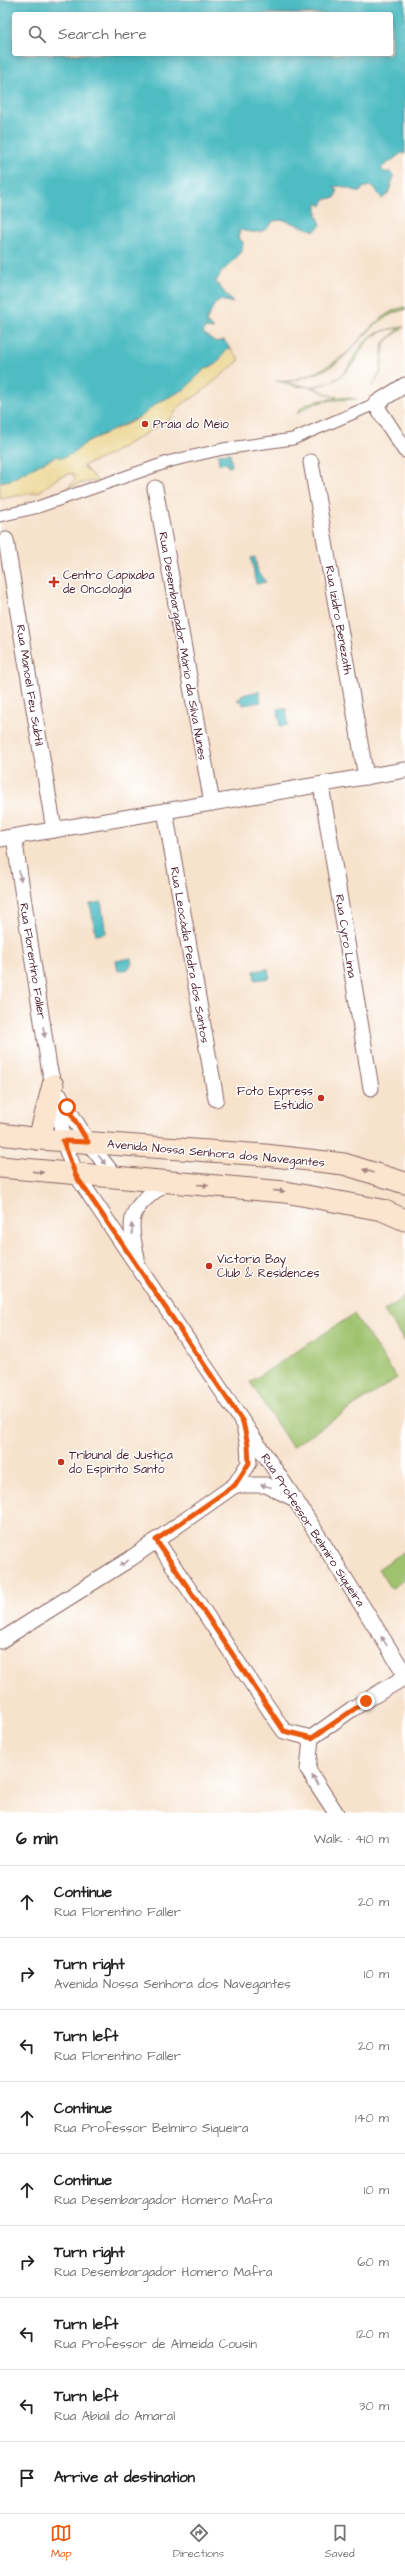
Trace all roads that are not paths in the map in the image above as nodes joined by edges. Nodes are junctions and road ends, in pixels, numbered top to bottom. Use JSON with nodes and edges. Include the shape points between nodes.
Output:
{"nodes":[{"id":1,"x":405,"y":385,"type":"edge"},
{"id":2,"x":375,"y":404,"type":"junction"},
{"id":3,"x":405,"y":450,"type":"edge"},
{"id":4,"x":311,"y":462,"type":"dead end"},
{"id":5,"x":155,"y":488,"type":"dead end"},
{"id":6,"x":0,"y":516,"type":"edge"},
{"id":7,"x":6,"y":540,"type":"dead end"},
{"id":8,"x":405,"y":770,"type":"edge"},
{"id":9,"x":366,"y":777,"type":"junction"},
{"id":10,"x":321,"y":785,"type":"junction"},
{"id":11,"x":212,"y":803,"type":"junction"},
{"id":12,"x":165,"y":811,"type":"junction"},
{"id":13,"x":54,"y":830,"type":"junction"},
{"id":14,"x":7,"y":838,"type":"edge"},
{"id":15,"x":53,"y":1085,"type":"junction"},
{"id":16,"x":371,"y":1088,"type":"dead end"},
{"id":17,"x":216,"y":1099,"type":"dead end"},
{"id":18,"x":0,"y":1134,"type":"edge"},
{"id":19,"x":39,"y":1139,"type":"junction"},
{"id":20,"x":63,"y":1141,"type":"junction"},
{"id":21,"x":88,"y":1142,"type":"junction"},
{"id":22,"x":0,"y":1168,"type":"edge"},
{"id":23,"x":76,"y":1176,"type":"junction"},
{"id":24,"x":116,"y":1178,"type":"junction"},
{"id":25,"x":166,"y":1182,"type":"junction"},
{"id":26,"x":405,"y":1182,"type":"edge"},
{"id":27,"x":405,"y":1220,"type":"edge"},
{"id":28,"x":140,"y":1267,"type":"junction"},
{"id":29,"x":243,"y":1422,"type":"junction"},
{"id":30,"x":235,"y":1485,"type":"junction"},
{"id":31,"x":294,"y":1498,"type":"junction"},
{"id":32,"x":156,"y":1540,"type":"junction"},
{"id":33,"x":0,"y":1641,"type":"edge"},
{"id":34,"x":405,"y":1675,"type":"edge"},
{"id":35,"x":312,"y":1738,"type":"junction"},
{"id":36,"x":336,"y":1813,"type":"edge"}],
"edges":[{"from":1,"to":2,"type":"street"},
{"from":2,"to":3,"type":"street"},
{"from":2,"to":6,"type":"street","via":[[293,439],[223,449],[171,461],[35,508]]},
{"from":4,"to":9,"type":"street","name":"Rua Izidro Benezath"},
{"from":5,"to":11,"type":"street","name":"Rua Desembargador Mário da Silva Nunes"},
{"from":7,"to":13,"type":"street","name":"Rua Manoel Feu Subtil"},
{"from":8,"to":9,"type":"street"},
{"from":9,"to":10,"type":"street"},
{"from":10,"to":11,"type":"street"},
{"from":10,"to":16,"type":"street","name":"Rua Cyro Lima"},
{"from":11,"to":12,"type":"street"},
{"from":12,"to":13,"type":"street"},
{"from":12,"to":17,"type":"street","name":"Rua Leocádia Pedra dos Santos"},
{"from":13,"to":14,"type":"street"},
{"from":14,"to":15,"type":"street","name":"Rua Florentino Faller","one_way":true},
{"from":15,"to":19,"type":"main road"},
{"from":15,"to":20,"type":"street","name":"Rua Florentino Faller","via":[[60,1107]]},
{"from":15,"to":21,"type":"street","name":"Rua Florentino Faller"},
{"from":18,"to":19,"type":"main road","name":"Avenida Nossa Senhora dos Navegantes"},
{"from":19,"to":20,"type":"main road","name":"Avenida Nossa Senhora dos Navegantes"},
{"from":20,"to":21,"type":"main road","name":"Avenida Nossa Senhora dos Navegantes"},
{"from":20,"to":23,"type":"street","name":"Rua Florentino Faller"},
{"from":21,"to":24,"type":"street","name":"Rua Florentino Faller","one_way":true},
{"from":26,"to":21,"type":"main road","name":"Avenida Nossa Senhora dos Navegantes","one_way":true,"via":[[344,1164],[265,1155]]},
{"from":22,"to":23,"type":"main road","one_way":true},
{"from":23,"to":24,"type":"main road"},
{"from":23,"to":28,"type":"street","name":"Rua Professor Belmiro Siqueira"},
{"from":24,"to":25,"type":"main road"},
{"from":25,"to":27,"type":"main road","one_way":true,"via":[[285,1192],[382,1210]]},
{"from":28,"to":25,"type":"street","name":"Rua Professor Belmiro Siqueira","one_way":true,"via":[[131,1218],[139,1205]]},
{"from":28,"to":29,"type":"street","name":"Rua Professor Belmiro Siqueira"},
{"from":29,"to":30,"type":"street","via":[[249,1463]]},
{"from":29,"to":31,"type":"street","name":"Rua Professor Belmiro Siqueira"},
{"from":31,"to":30,"type":"street","one_way":true,"via":[[266,1485]]},
{"from":30,"to":32,"type":"street"},
{"from":34,"to":31,"type":"street","name":"Rua Professor Belmiro Siqueira","one_way":true},
{"from":32,"to":33,"type":"street","one_way":true},
{"from":32,"to":35,"type":"street","via":[[284,1731]]},
{"from":34,"to":35,"type":"street"},
{"from":36,"to":35,"type":"street","one_way":true,"via":[[308,1770]]}]}
